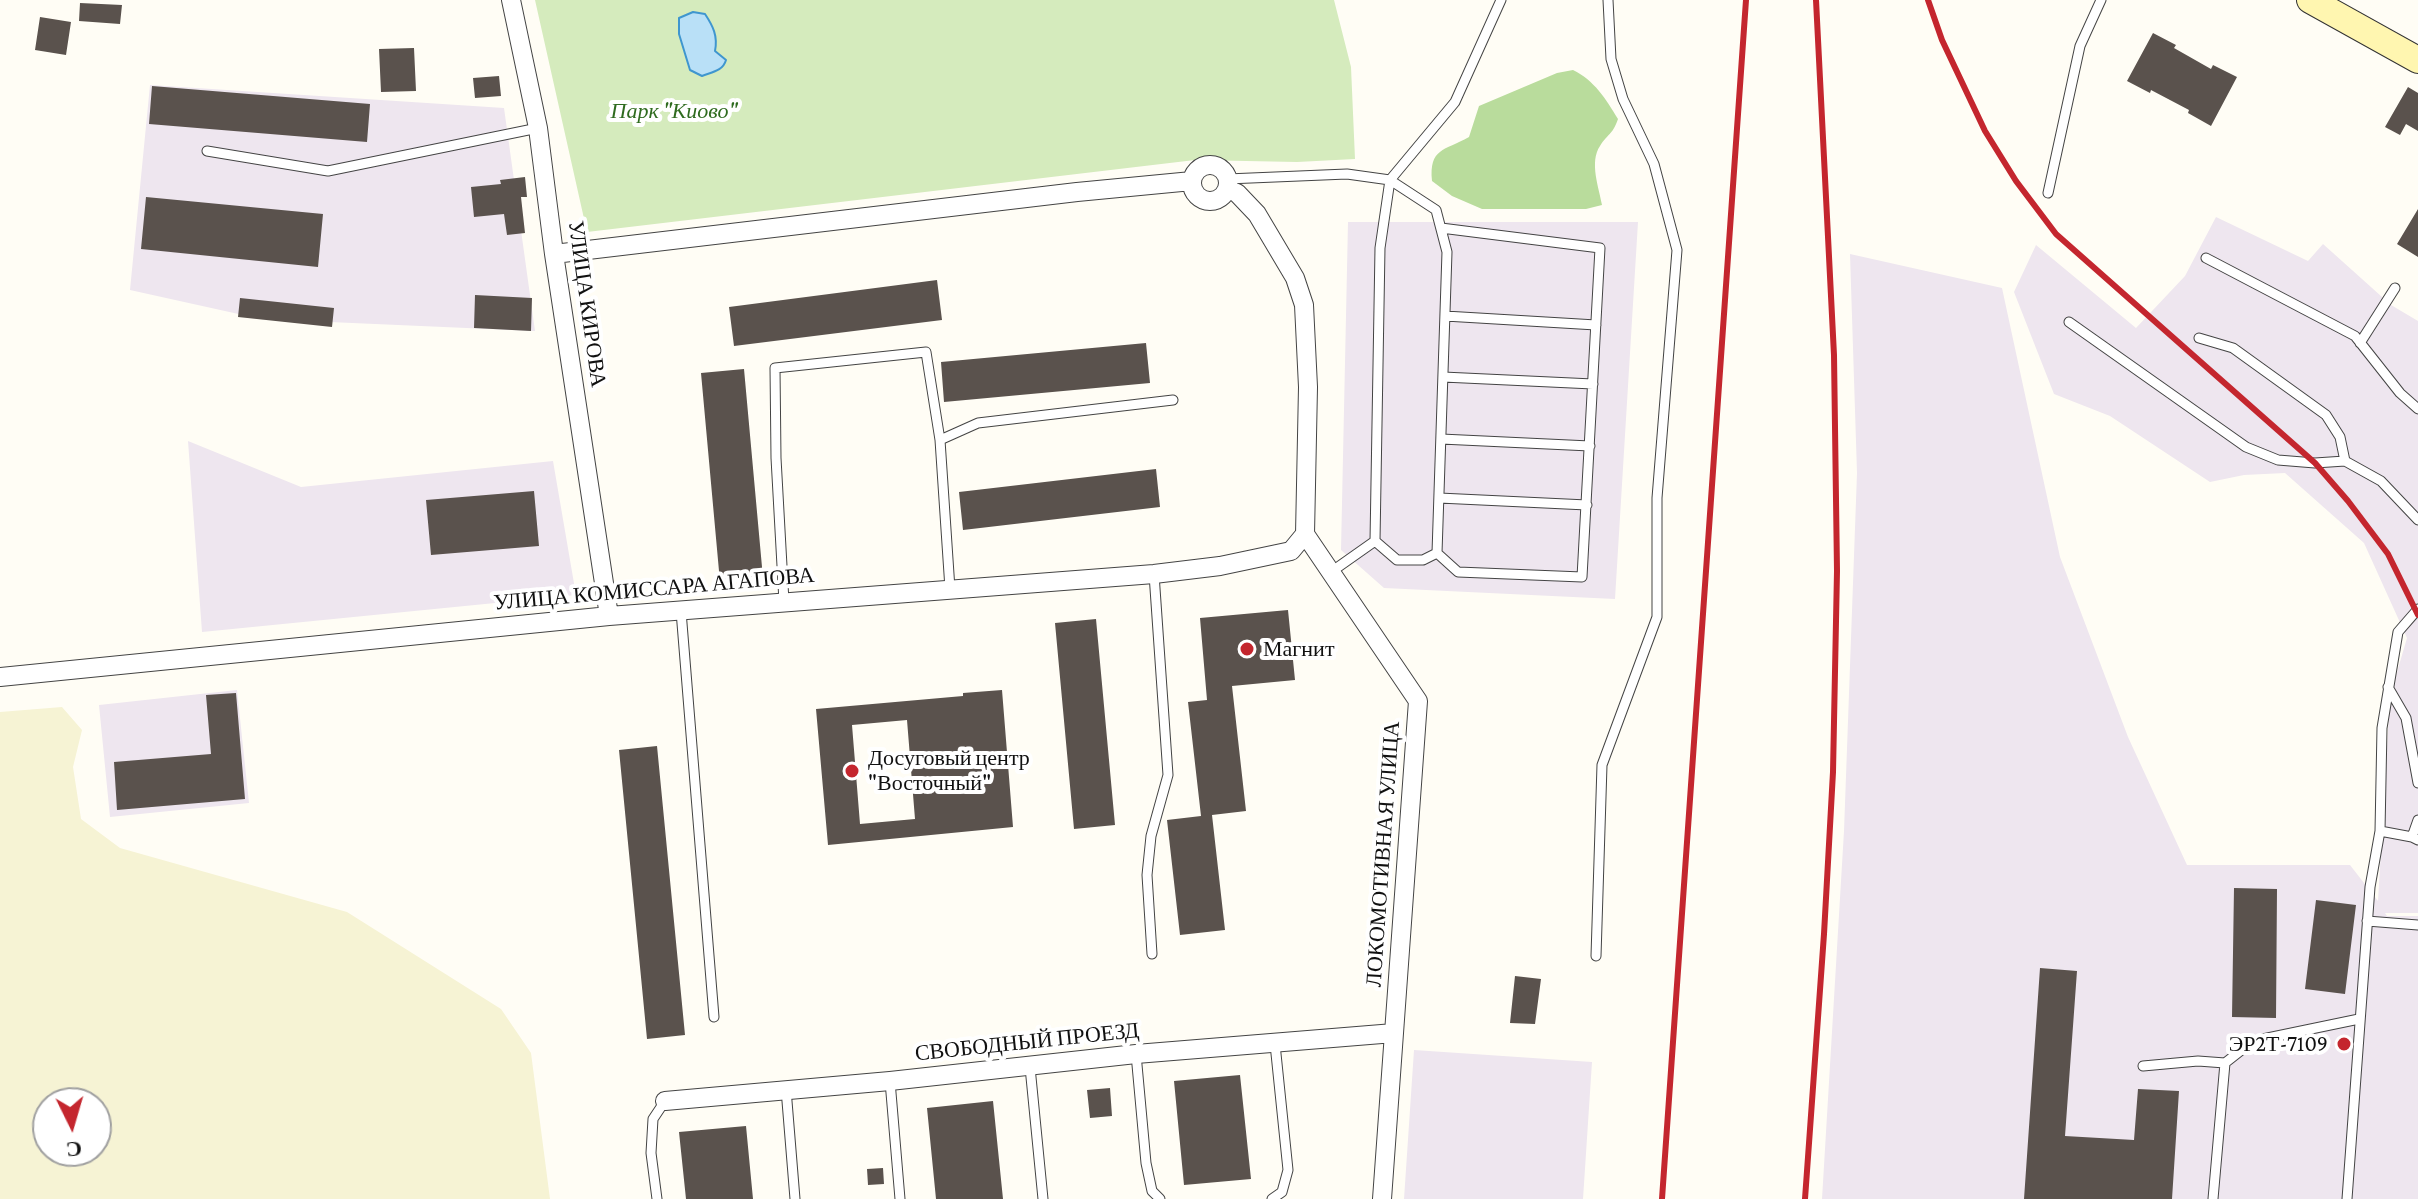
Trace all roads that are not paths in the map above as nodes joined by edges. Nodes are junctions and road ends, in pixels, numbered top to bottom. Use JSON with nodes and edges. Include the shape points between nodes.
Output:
{"nodes":[{"id":1,"x":511,"y":0,"type":"edge"},
{"id":2,"x":1501,"y":0,"type":"edge"},
{"id":3,"x":1608,"y":0,"type":"edge"},
{"id":4,"x":2101,"y":0,"type":"edge"},
{"id":5,"x":2310,"y":0,"type":"edge"},
{"id":6,"x":2418,"y":60,"type":"edge"},
{"id":7,"x":538,"y":128,"type":"junction"},
{"id":8,"x":207,"y":151,"type":"dead end"},
{"id":9,"x":1390,"y":180,"type":"junction"},
{"id":10,"x":1192,"y":181,"type":"junction"},
{"id":11,"x":1227,"y":184,"type":"junction"},
{"id":12,"x":2048,"y":193,"type":"dead end"},
{"id":13,"x":1441,"y":228,"type":"junction"},
{"id":14,"x":554,"y":254,"type":"junction"},
{"id":15,"x":2206,"y":258,"type":"dead end"},
{"id":16,"x":2395,"y":288,"type":"dead end"},
{"id":17,"x":1445,"y":316,"type":"junction"},
{"id":18,"x":2069,"y":322,"type":"dead end"},
{"id":19,"x":1596,"y":325,"type":"junction"},
{"id":20,"x":2199,"y":338,"type":"dead end"},
{"id":21,"x":2360,"y":343,"type":"junction"},
{"id":22,"x":1443,"y":377,"type":"junction"},
{"id":23,"x":1593,"y":384,"type":"junction"},
{"id":24,"x":1173,"y":400,"type":"dead end"},
{"id":25,"x":2418,"y":409,"type":"edge"},
{"id":26,"x":1441,"y":439,"type":"junction"},
{"id":27,"x":940,"y":440,"type":"junction"},
{"id":28,"x":1590,"y":446,"type":"junction"},
{"id":29,"x":2345,"y":461,"type":"junction"},
{"id":30,"x":1439,"y":498,"type":"junction"},
{"id":31,"x":1587,"y":505,"type":"junction"},
{"id":32,"x":2418,"y":520,"type":"edge"},
{"id":33,"x":1305,"y":534,"type":"junction"},
{"id":34,"x":1375,"y":541,"type":"junction"},
{"id":35,"x":1437,"y":553,"type":"junction"},
{"id":36,"x":1331,"y":572,"type":"junction"},
{"id":37,"x":1154,"y":574,"type":"junction"},
{"id":38,"x":950,"y":589,"type":"junction"},
{"id":39,"x":784,"y":602,"type":"junction"},
{"id":40,"x":2418,"y":609,"type":"edge"},
{"id":41,"x":681,"y":611,"type":"junction"},
{"id":42,"x":609,"y":616,"type":"junction"},
{"id":43,"x":0,"y":677,"type":"edge"},
{"id":44,"x":2388,"y":687,"type":"junction"},
{"id":45,"x":2418,"y":783,"type":"edge"},
{"id":46,"x":2418,"y":820,"type":"edge"},
{"id":47,"x":2380,"y":831,"type":"junction"},
{"id":48,"x":2415,"y":839,"type":"edge"},
{"id":49,"x":2367,"y":921,"type":"junction"},
{"id":50,"x":2418,"y":925,"type":"edge"},
{"id":51,"x":1152,"y":954,"type":"dead end"},
{"id":52,"x":1596,"y":956,"type":"dead end"},
{"id":53,"x":714,"y":1017,"type":"dead end"},
{"id":54,"x":2359,"y":1019,"type":"junction"},
{"id":55,"x":1394,"y":1033,"type":"junction"},
{"id":56,"x":1275,"y":1044,"type":"junction"},
{"id":57,"x":1136,"y":1054,"type":"junction"},
{"id":58,"x":2225,"y":1063,"type":"junction"},
{"id":59,"x":2143,"y":1066,"type":"dead end"},
{"id":60,"x":1030,"y":1067,"type":"junction"},
{"id":61,"x":890,"y":1081,"type":"junction"},
{"id":62,"x":786,"y":1089,"type":"junction"},
{"id":63,"x":665,"y":1101,"type":"joint"},
{"id":64,"x":657,"y":1199,"type":"edge"},
{"id":65,"x":795,"y":1199,"type":"edge"},
{"id":66,"x":900,"y":1199,"type":"edge"},
{"id":67,"x":1043,"y":1199,"type":"edge"},
{"id":68,"x":1160,"y":1199,"type":"edge"},
{"id":69,"x":1272,"y":1199,"type":"edge"},
{"id":70,"x":1382,"y":1199,"type":"edge"},
{"id":71,"x":2213,"y":1199,"type":"edge"},
{"id":72,"x":2347,"y":1199,"type":"edge"}],
"edges":[{"from":1,"to":7,"type":"street","name":"УЛИЦА КИРОВА"},
{"from":2,"to":9,"type":"lane","via":[[1455,102]]},
{"from":3,"to":52,"type":"lane","via":[[1611,59],[1623,99],[1654,164],[1677,250],[1657,498],[1657,617],[1602,765]]},
{"from":4,"to":12,"type":"lane","via":[[2080,46]]},
{"from":5,"to":6,"type":"main road"},
{"from":7,"to":8,"type":"lane","via":[[328,171]]},
{"from":7,"to":14,"type":"street","name":"УЛИЦА КИРОВА"},
{"from":9,"to":11,"type":"lane","via":[[1347,174]]},
{"from":9,"to":13,"type":"lane","via":[[1436,210]]},
{"from":9,"to":34,"type":"lane","via":[[1380,248]]},
{"from":10,"to":11,"type":"street","via":[[1205,166],[1219,168]]},
{"from":10,"to":11,"type":"street","via":[[1195,194],[1206,201],[1219,199]]},
{"from":10,"to":14,"type":"street"},
{"from":11,"to":33,"type":"street","via":[[1257,214],[1295,278],[1304,305]]},
{"from":13,"to":17,"type":"lane","via":[[1447,252]]},
{"from":13,"to":19,"type":"lane","via":[[1600,248]]},
{"from":14,"to":42,"type":"street","name":"УЛИЦА КИРОВА"},
{"from":15,"to":21,"type":"lane"},
{"from":16,"to":21,"type":"lane"},
{"from":17,"to":19,"type":"lane"},
{"from":17,"to":22,"type":"lane"},
{"from":18,"to":29,"type":"lane","via":[[2246,447],[2278,460]]},
{"from":19,"to":23,"type":"lane"},
{"from":20,"to":29,"type":"lane","via":[[2233,348],[2326,415],[2340,437]]},
{"from":21,"to":25,"type":"lane"},
{"from":22,"to":23,"type":"lane"},
{"from":22,"to":26,"type":"lane"},
{"from":23,"to":28,"type":"lane"},
{"from":24,"to":27,"type":"lane","via":[[978,423]]},
{"from":26,"to":28,"type":"lane"},
{"from":26,"to":30,"type":"lane"},
{"from":27,"to":38,"type":"lane"},
{"from":27,"to":39,"type":"lane","via":[[926,352],[775,368]]},
{"from":28,"to":31,"type":"lane"},
{"from":29,"to":32,"type":"lane","via":[[2381,481]]},
{"from":30,"to":31,"type":"lane"},
{"from":30,"to":35,"type":"lane"},
{"from":31,"to":35,"type":"lane","via":[[1582,577],[1458,572]]},
{"from":33,"to":36,"type":"street","name":"ЛОКОМОТИВНАЯ УЛИЦА"},
{"from":33,"to":37,"type":"street","name":"УЛИЦА КОМИССАРА АГАПОВА","via":[[1291,551]]},
{"from":34,"to":35,"type":"lane","via":[[1397,560],[1423,560]]},
{"from":34,"to":36,"type":"lane"},
{"from":36,"to":55,"type":"street","name":"ЛОКОМОТИВНАЯ УЛИЦА","via":[[1418,701]]},
{"from":37,"to":38,"type":"street","name":"УЛИЦА КОМИССАРА АГАПОВА"},
{"from":37,"to":51,"type":"lane","via":[[1168,775],[1151,836],[1147,875]]},
{"from":38,"to":39,"type":"street","name":"УЛИЦА КОМИССАРА АГАПОВА"},
{"from":39,"to":41,"type":"street","name":"УЛИЦА КОМИССАРА АГАПОВА"},
{"from":40,"to":44,"type":"lane","via":[[2398,632]]},
{"from":41,"to":42,"type":"street","name":"УЛИЦА КОМИССАРА АГАПОВА"},
{"from":41,"to":53,"type":"lane"},
{"from":42,"to":43,"type":"street","name":"УЛИЦА КОМИССАРА АГАПОВА"},
{"from":44,"to":45,"type":"lane","via":[[2406,718]]},
{"from":44,"to":47,"type":"lane"},
{"from":46,"to":48,"type":"lane"},
{"from":47,"to":48,"type":"lane"},
{"from":47,"to":49,"type":"lane"},
{"from":49,"to":50,"type":"lane"},
{"from":49,"to":54,"type":"lane"},
{"from":54,"to":58,"type":"lane","via":[[2253,1041]]},
{"from":54,"to":72,"type":"lane"},
{"from":55,"to":56,"type":"street","name":"СВОБОДНЫЙ ПРОЕЗД"},
{"from":55,"to":70,"type":"street","name":"ЛОКОМОТИВНАЯ УЛИЦА"},
{"from":56,"to":57,"type":"street","name":"СВОБОДНЫЙ ПРОЕЗД"},
{"from":56,"to":69,"type":"lane","via":[[1288,1170],[1282,1192]]},
{"from":57,"to":60,"type":"street","name":"СВОБОДНЫЙ ПРОЕЗД"},
{"from":57,"to":68,"type":"lane","via":[[1146,1163],[1152,1191]]},
{"from":58,"to":59,"type":"lane"},
{"from":58,"to":71,"type":"lane"},
{"from":60,"to":61,"type":"street","name":"СВОБОДНЫЙ ПРОЕЗД"},
{"from":60,"to":67,"type":"lane"},
{"from":61,"to":62,"type":"street","name":"СВОБОДНЫЙ ПРОЕЗД"},
{"from":61,"to":66,"type":"lane"},
{"from":62,"to":63,"type":"street","name":"СВОБОДНЫЙ ПРОЕЗД"},
{"from":62,"to":65,"type":"lane"},
{"from":63,"to":64,"type":"lane","via":[[653,1119]]}]}
